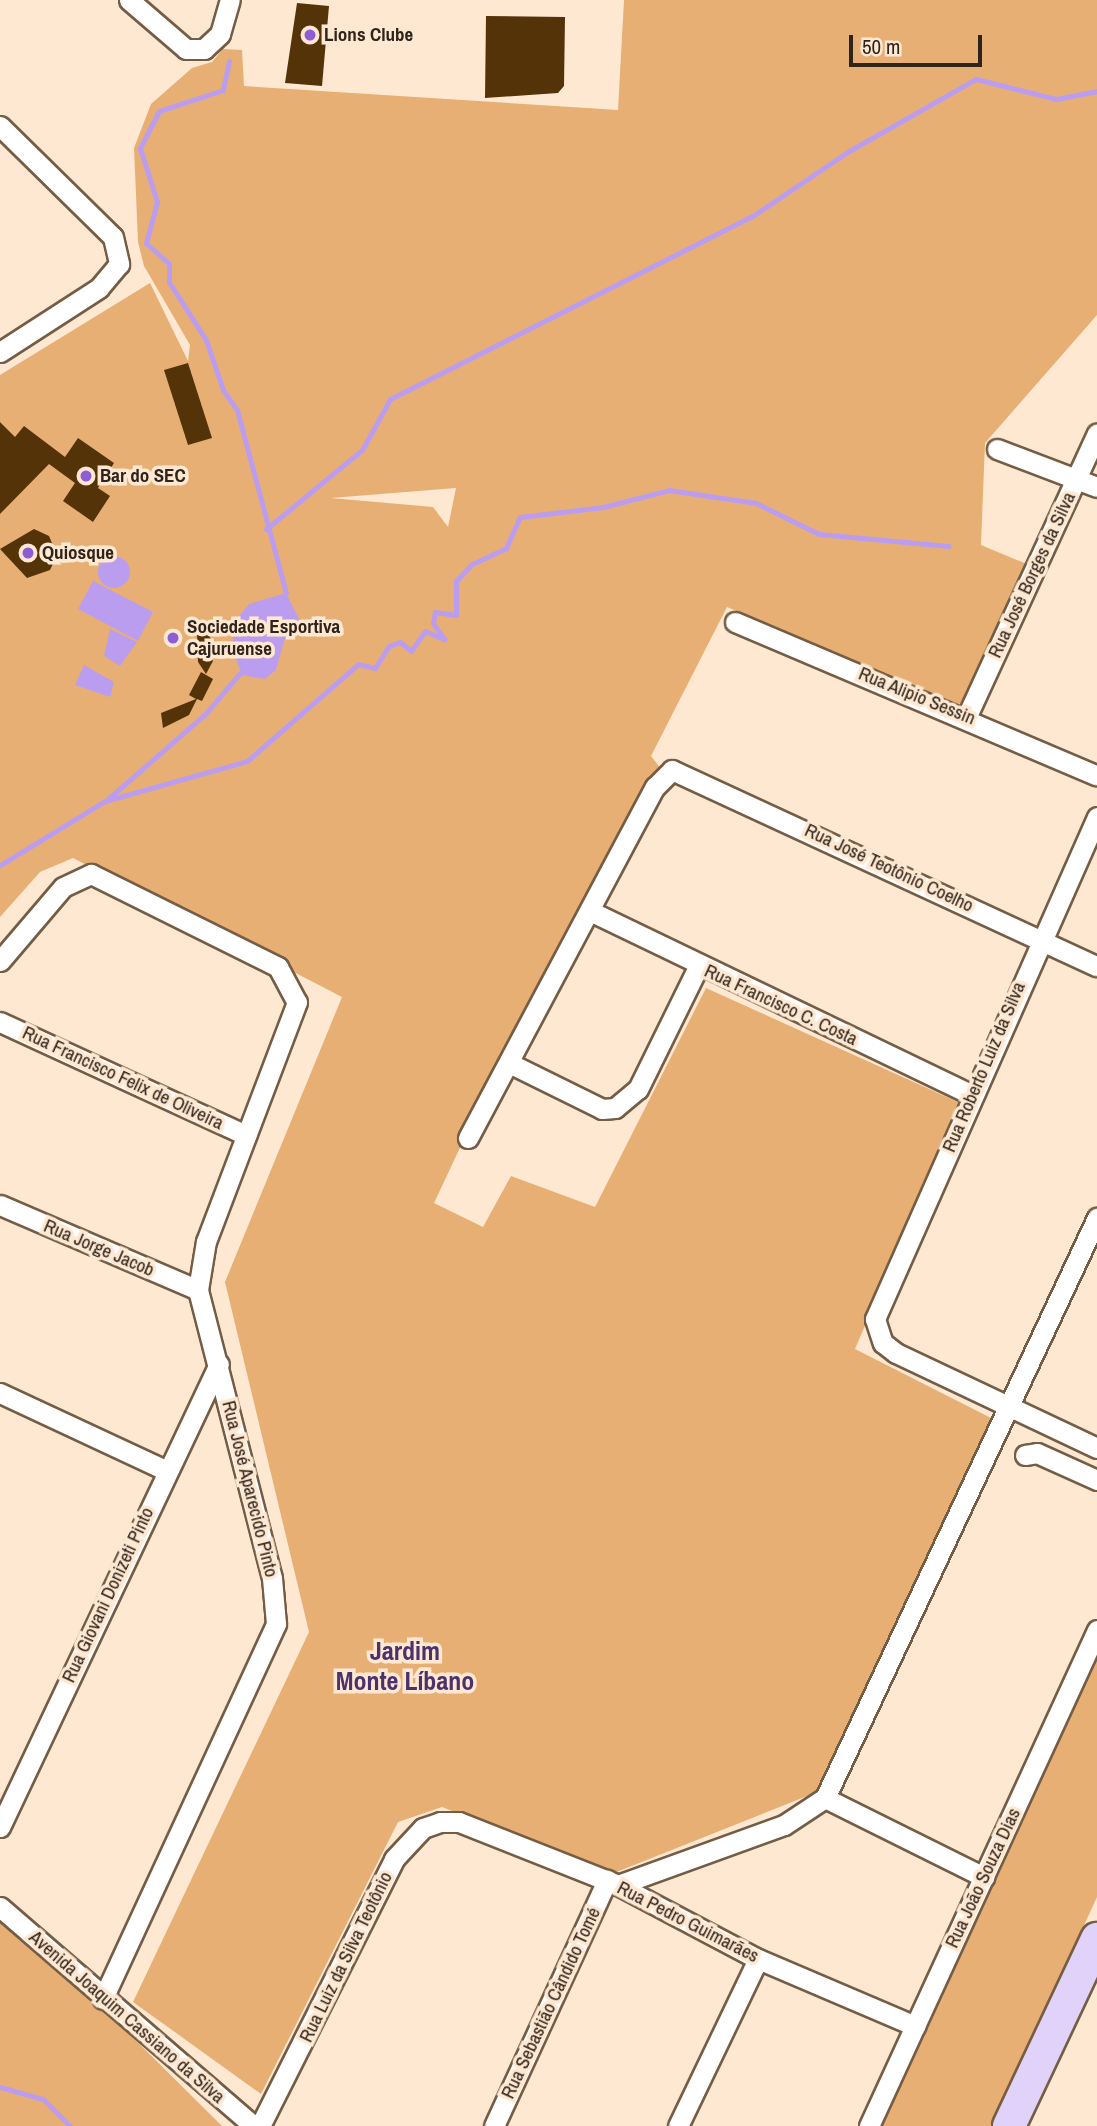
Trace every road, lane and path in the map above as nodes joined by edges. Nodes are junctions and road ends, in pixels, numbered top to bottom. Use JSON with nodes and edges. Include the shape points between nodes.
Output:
{"nodes":[{"id":1,"x":129,"y":0,"type":"edge"},
{"id":2,"x":230,"y":0,"type":"edge"},
{"id":3,"x":0,"y":126,"type":"edge"},
{"id":4,"x":0,"y":352,"type":"edge"},
{"id":5,"x":1097,"y":434,"type":"edge"},
{"id":6,"x":997,"y":449,"type":"dead end"},
{"id":7,"x":1076,"y":478,"type":"junction"},
{"id":8,"x":1097,"y":487,"type":"edge"},
{"id":9,"x":736,"y":622,"type":"dead end"},
{"id":10,"x":967,"y":716,"type":"junction"},
{"id":11,"x":1097,"y":776,"type":"edge"},
{"id":12,"x":1097,"y":817,"type":"edge"},
{"id":13,"x":592,"y":912,"type":"junction"},
{"id":14,"x":1040,"y":939,"type":"junction"},
{"id":15,"x":0,"y":961,"type":"edge"},
{"id":16,"x":1097,"y":965,"type":"edge"},
{"id":17,"x":698,"y":967,"type":"junction"},
{"id":18,"x":0,"y":1022,"type":"edge"},
{"id":19,"x":509,"y":1063,"type":"junction"},
{"id":20,"x":972,"y":1095,"type":"junction"},
{"id":21,"x":246,"y":1135,"type":"junction"},
{"id":22,"x":468,"y":1138,"type":"dead end"},
{"id":23,"x":0,"y":1205,"type":"edge"},
{"id":24,"x":1097,"y":1218,"type":"edge"},
{"id":25,"x":198,"y":1290,"type":"junction"},
{"id":26,"x":219,"y":1364,"type":"junction"},
{"id":27,"x":0,"y":1393,"type":"edge"},
{"id":28,"x":1010,"y":1404,"type":"junction"},
{"id":29,"x":1097,"y":1448,"type":"edge"},
{"id":30,"x":1025,"y":1455,"type":"dead end"},
{"id":31,"x":165,"y":1470,"type":"junction"},
{"id":32,"x":1097,"y":1480,"type":"edge"},
{"id":33,"x":1097,"y":1630,"type":"edge"},
{"id":34,"x":825,"y":1798,"type":"junction"},
{"id":35,"x":459,"y":1822,"type":"joint"},
{"id":36,"x":0,"y":1828,"type":"edge"},
{"id":37,"x":984,"y":1877,"type":"junction"},
{"id":38,"x":612,"y":1883,"type":"junction"},
{"id":39,"x":0,"y":1907,"type":"edge"},
{"id":40,"x":1097,"y":1939,"type":"edge"},
{"id":41,"x":758,"y":1959,"type":"junction"},
{"id":42,"x":103,"y":1999,"type":"junction"},
{"id":43,"x":915,"y":2026,"type":"junction"},
{"id":44,"x":254,"y":2126,"type":"edge"},
{"id":45,"x":260,"y":2126,"type":"edge"},
{"id":46,"x":494,"y":2126,"type":"edge"},
{"id":47,"x":678,"y":2126,"type":"edge"},
{"id":48,"x":869,"y":2126,"type":"edge"},
{"id":49,"x":1009,"y":2126,"type":"edge"}],
"edges":[{"from":1,"to":2,"type":"street","via":[[174,43],[204,49],[220,34]]},
{"from":3,"to":4,"type":"street","via":[[113,237],[119,264],[112,276]]},
{"from":5,"to":7,"type":"street","name":"Rua José Borges da Silva"},
{"from":6,"to":7,"type":"street"},
{"from":7,"to":8,"type":"street"},
{"from":7,"to":10,"type":"street","name":"Rua José Borges da Silva"},
{"from":9,"to":10,"type":"street","name":"Rua Alipio Sessin"},
{"from":10,"to":11,"type":"street","name":"Rua Alipio Sessin"},
{"from":12,"to":14,"type":"street","name":"Rua Roberto Luiz da Silva"},
{"from":13,"to":14,"type":"street","name":"Rua José Teotônio Coelho","via":[[655,787],[681,770]]},
{"from":13,"to":17,"type":"street","name":"Rua Francisco C. Costa"},
{"from":13,"to":19,"type":"street"},
{"from":14,"to":16,"type":"street","name":"Rua José Teotônio Coelho"},
{"from":14,"to":20,"type":"street","name":"Rua Roberto Luiz da Silva"},
{"from":15,"to":21,"type":"street","name":"Rua José Aparecido Pinto","via":[[63,887],[91,874],[107,877],[278,967],[297,1002]]},
{"from":17,"to":19,"type":"street","via":[[628,1101],[602,1109]]},
{"from":17,"to":20,"type":"street","name":"Rua Francisco C. Costa"},
{"from":18,"to":21,"type":"street","name":"Rua Francisco Felix de Oliveira"},
{"from":19,"to":22,"type":"street"},
{"from":20,"to":28,"type":"street","name":"Rua Roberto Luiz da Silva","via":[[875,1319],[883,1343],[896,1353]]},
{"from":21,"to":25,"type":"street","name":"Rua José Aparecido Pinto","via":[[206,1241]]},
{"from":23,"to":25,"type":"street","name":"Rua Jorge Jacob"},
{"from":24,"to":28,"type":"street"},
{"from":25,"to":26,"type":"street","name":"Rua José Aparecido Pinto"},
{"from":26,"to":31,"type":"street","name":"Rua Giovani Donizeti Pinto"},
{"from":26,"to":42,"type":"street","name":"Rua José Aparecido Pinto","via":[[272,1578],[276,1624]]},
{"from":27,"to":31,"type":"street"},
{"from":28,"to":29,"type":"street"},
{"from":28,"to":34,"type":"street"},
{"from":30,"to":32,"type":"street","via":[[1037,1453]]},
{"from":31,"to":36,"type":"street","name":"Rua Giovani Donizeti Pinto"},
{"from":33,"to":37,"type":"street","name":"Rua João Souza Dias"},
{"from":34,"to":37,"type":"street"},
{"from":34,"to":38,"type":"street","via":[[784,1825]]},
{"from":35,"to":38,"type":"street","name":"Rua Pedro Guimarães"},
{"from":35,"to":45,"type":"street","name":"Rua Luiz da Silva Teotônio","via":[[423,1828],[394,1859]]},
{"from":37,"to":43,"type":"street","name":"Rua João Souza Dias"},
{"from":38,"to":41,"type":"street","name":"Rua Pedro Guimarães"},
{"from":38,"to":46,"type":"street","name":"Rua Sebastião Cândido Tomé"},
{"from":39,"to":42,"type":"street","name":"Avenida Joaquim Cassiano da Silva"},
{"from":40,"to":49,"type":"main road"},
{"from":41,"to":43,"type":"street","name":"Rua Pedro Guimarães"},
{"from":41,"to":47,"type":"street"},
{"from":42,"to":44,"type":"street","name":"Avenida Joaquim Cassiano da Silva"},
{"from":43,"to":48,"type":"street","name":"Rua João Souza Dias"}]}
